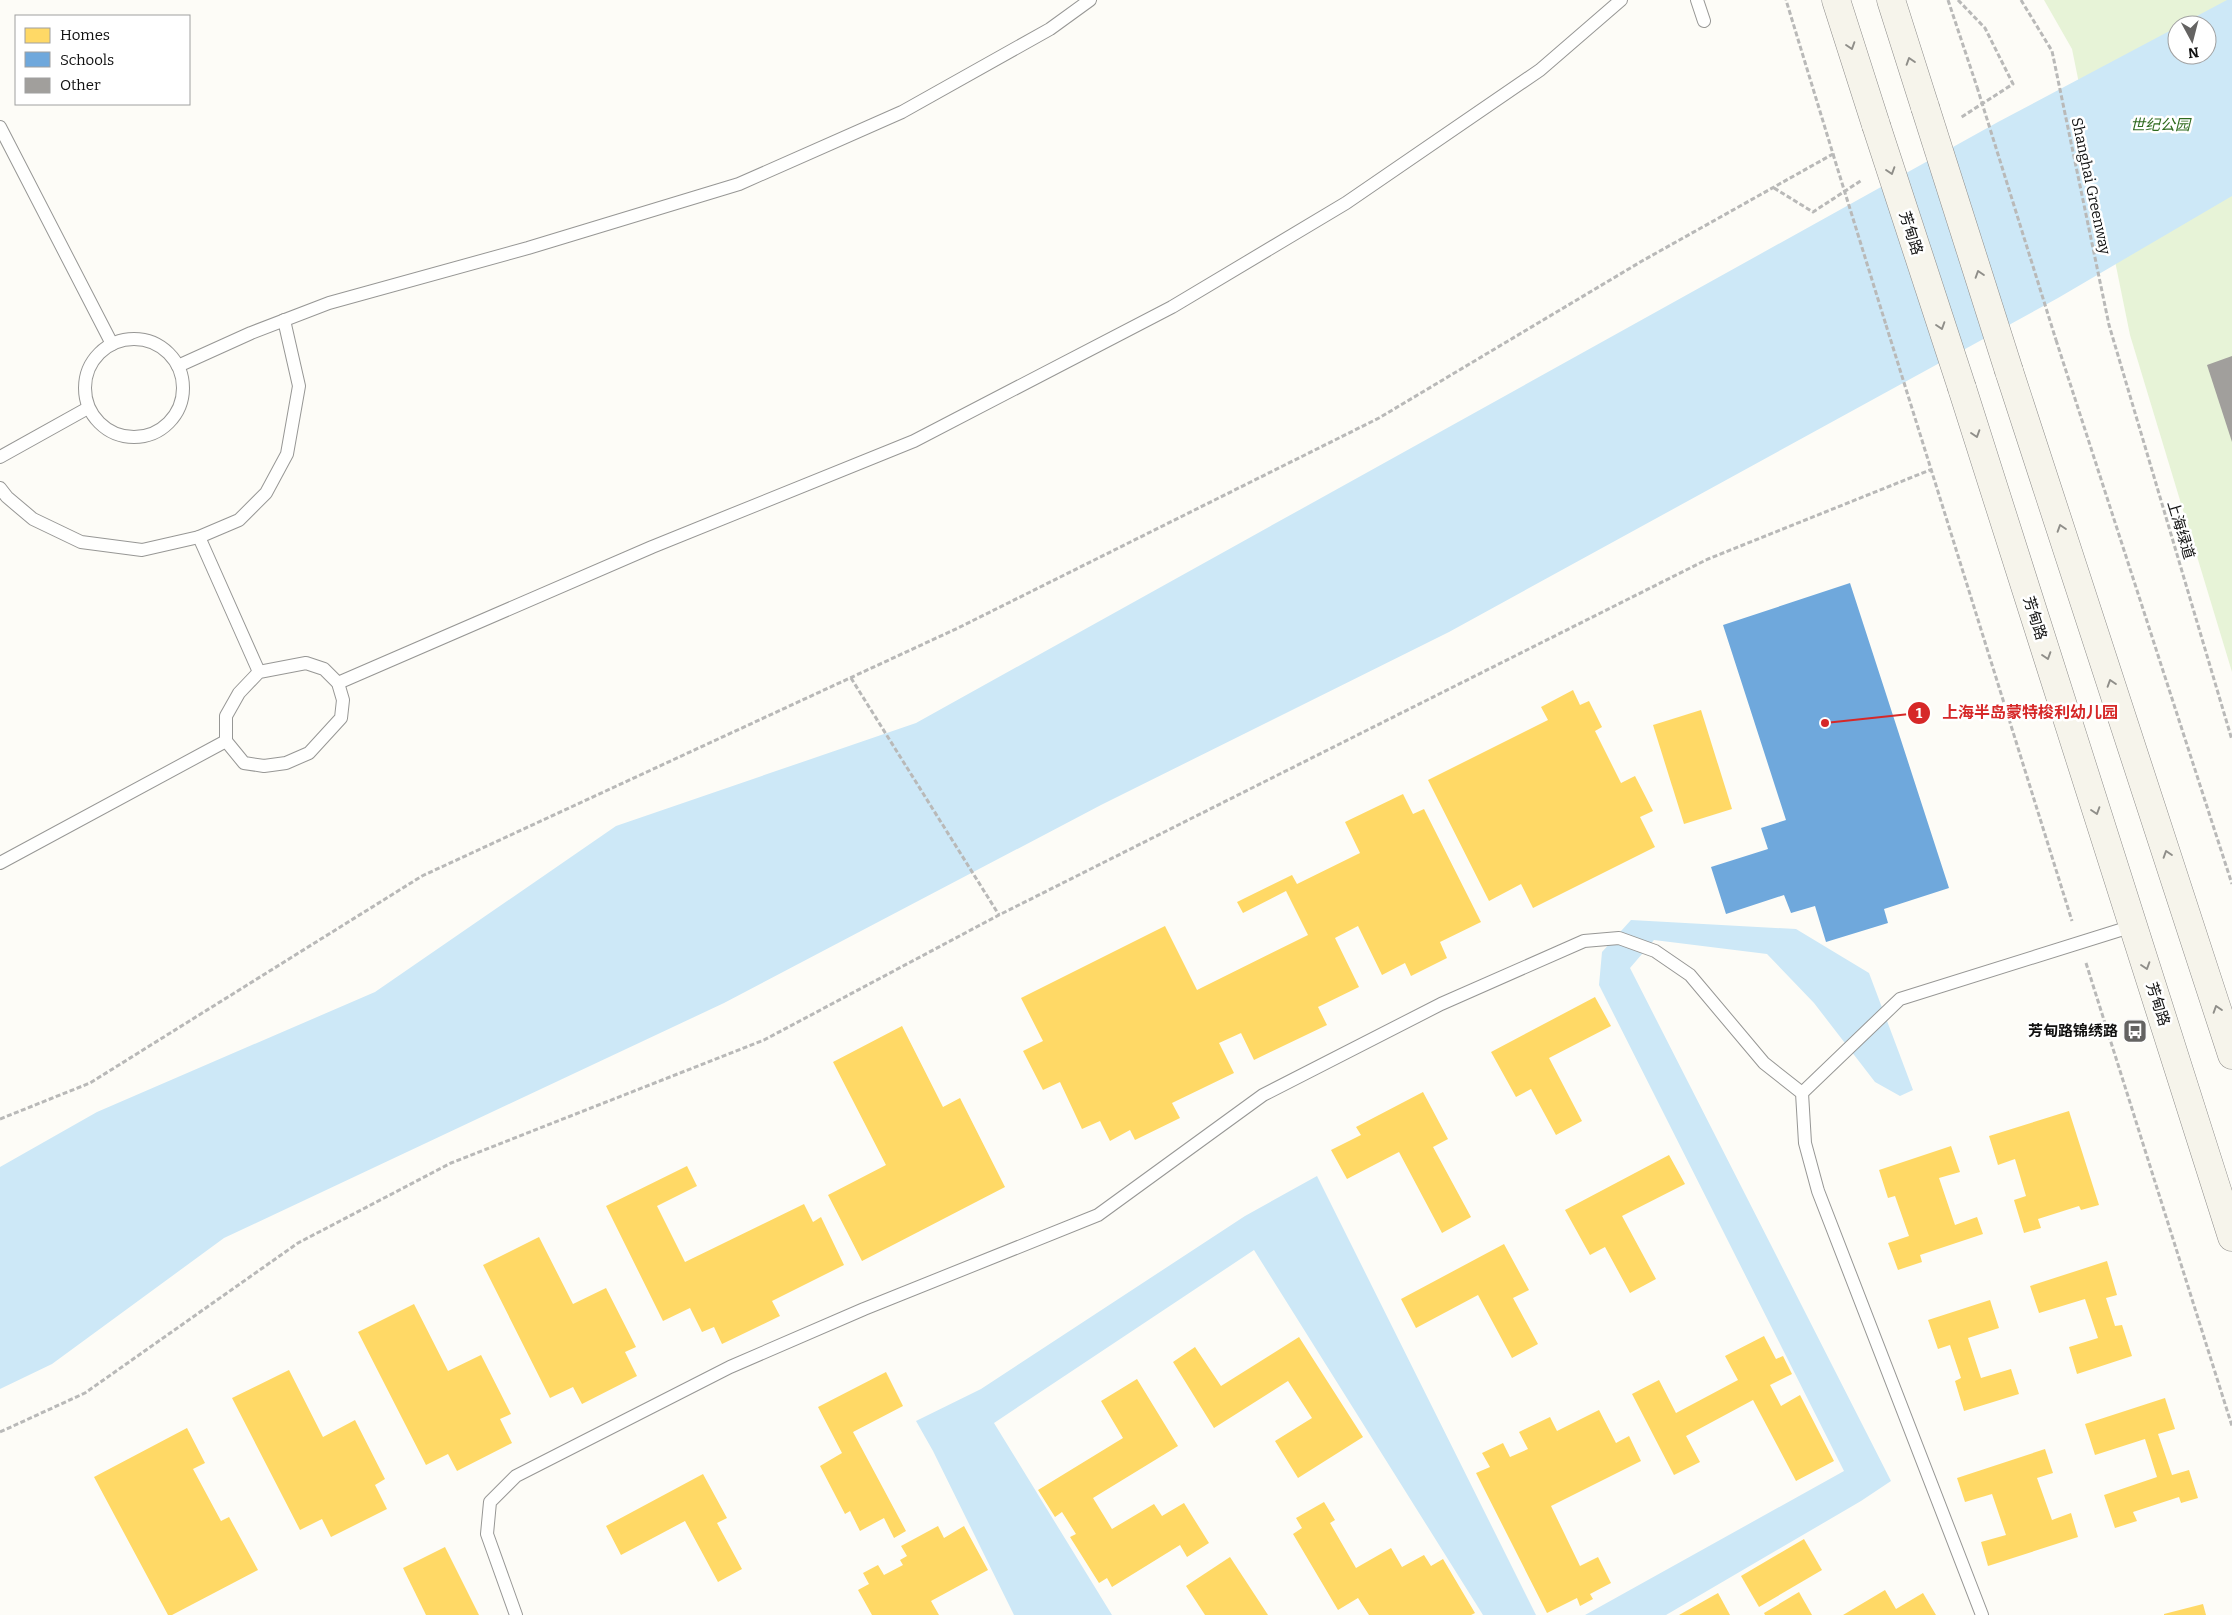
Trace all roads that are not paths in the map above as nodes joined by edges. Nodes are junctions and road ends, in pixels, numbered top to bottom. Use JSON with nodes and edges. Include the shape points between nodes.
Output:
{"nodes":[{"id":1,"x":1090,"y":0,"type":"edge"},
{"id":2,"x":1621,"y":0,"type":"edge"},
{"id":3,"x":1697,"y":0,"type":"edge"},
{"id":4,"x":1836,"y":0,"type":"edge"},
{"id":5,"x":1891,"y":0,"type":"edge"},
{"id":6,"x":1704,"y":21,"type":"dead end"},
{"id":7,"x":0,"y":127,"type":"edge"},
{"id":8,"x":284,"y":320,"type":"junction"},
{"id":9,"x":112,"y":344,"type":"junction"},
{"id":10,"x":178,"y":366,"type":"junction"},
{"id":11,"x":88,"y":408,"type":"junction"},
{"id":12,"x":0,"y":457,"type":"edge"},
{"id":13,"x":0,"y":488,"type":"edge"},
{"id":14,"x":199,"y":537,"type":"junction"},
{"id":15,"x":259,"y":672,"type":"junction"},
{"id":16,"x":338,"y":683,"type":"junction"},
{"id":17,"x":226,"y":741,"type":"junction"},
{"id":18,"x":0,"y":863,"type":"edge"},
{"id":19,"x":2133,"y":926,"type":"junction"},
{"id":20,"x":2232,"y":1055,"type":"edge"},
{"id":21,"x":1802,"y":1093,"type":"junction"},
{"id":22,"x":2232,"y":1237,"type":"edge"},
{"id":23,"x":516,"y":1615,"type":"edge"},
{"id":24,"x":1982,"y":1615,"type":"edge"}],
"edges":[{"from":1,"to":8,"type":"lane","via":[[1050,29],[902,112],[739,184],[528,248],[329,303]]},
{"from":2,"to":16,"type":"lane","via":[[1540,70],[1354,197],[1172,307],[914,441],[652,547]]},
{"from":3,"to":6,"type":"lane"},
{"from":4,"to":19,"type":"main road","name":"芳甸路","one_way":true,"bridge":true},
{"from":20,"to":5,"type":"main road","one_way":true,"bridge":true},
{"from":7,"to":9,"type":"lane"},
{"from":8,"to":10,"type":"lane"},
{"from":8,"to":14,"type":"lane","via":[[299,386],[287,454],[266,492],[239,520]]},
{"from":9,"to":10,"type":"lane","via":[[127,340],[153,343],[167,352]]},
{"from":9,"to":11,"type":"lane","via":[[95,357],[87,372]]},
{"from":10,"to":11,"type":"lane","via":[[182,393],[174,416],[155,432],[122,436],[98,422]]},
{"from":11,"to":12,"type":"lane"},
{"from":13,"to":14,"type":"lane","via":[[33,519],[80,542],[142,550]]},
{"from":14,"to":15,"type":"lane"},
{"from":15,"to":16,"type":"lane","via":[[306,663],[324,669]]},
{"from":15,"to":17,"type":"lane","via":[[239,693],[226,716]]},
{"from":16,"to":17,"type":"lane","via":[[343,700],[341,718],[309,753],[286,763],[264,766],[244,763]]},
{"from":17,"to":18,"type":"lane"},
{"from":19,"to":21,"type":"lane","via":[[1900,1000]]},
{"from":19,"to":22,"type":"main road","name":"芳甸路","one_way":true},
{"from":21,"to":23,"type":"lane","via":[[1764,1063],[1690,975],[1655,951],[1619,938],[1584,941],[1441,1004],[1263,1095],[1098,1215],[730,1367],[516,1476],[490,1502],[488,1534]]},
{"from":21,"to":24,"type":"lane","via":[[1804,1143],[1818,1191]]}]}
